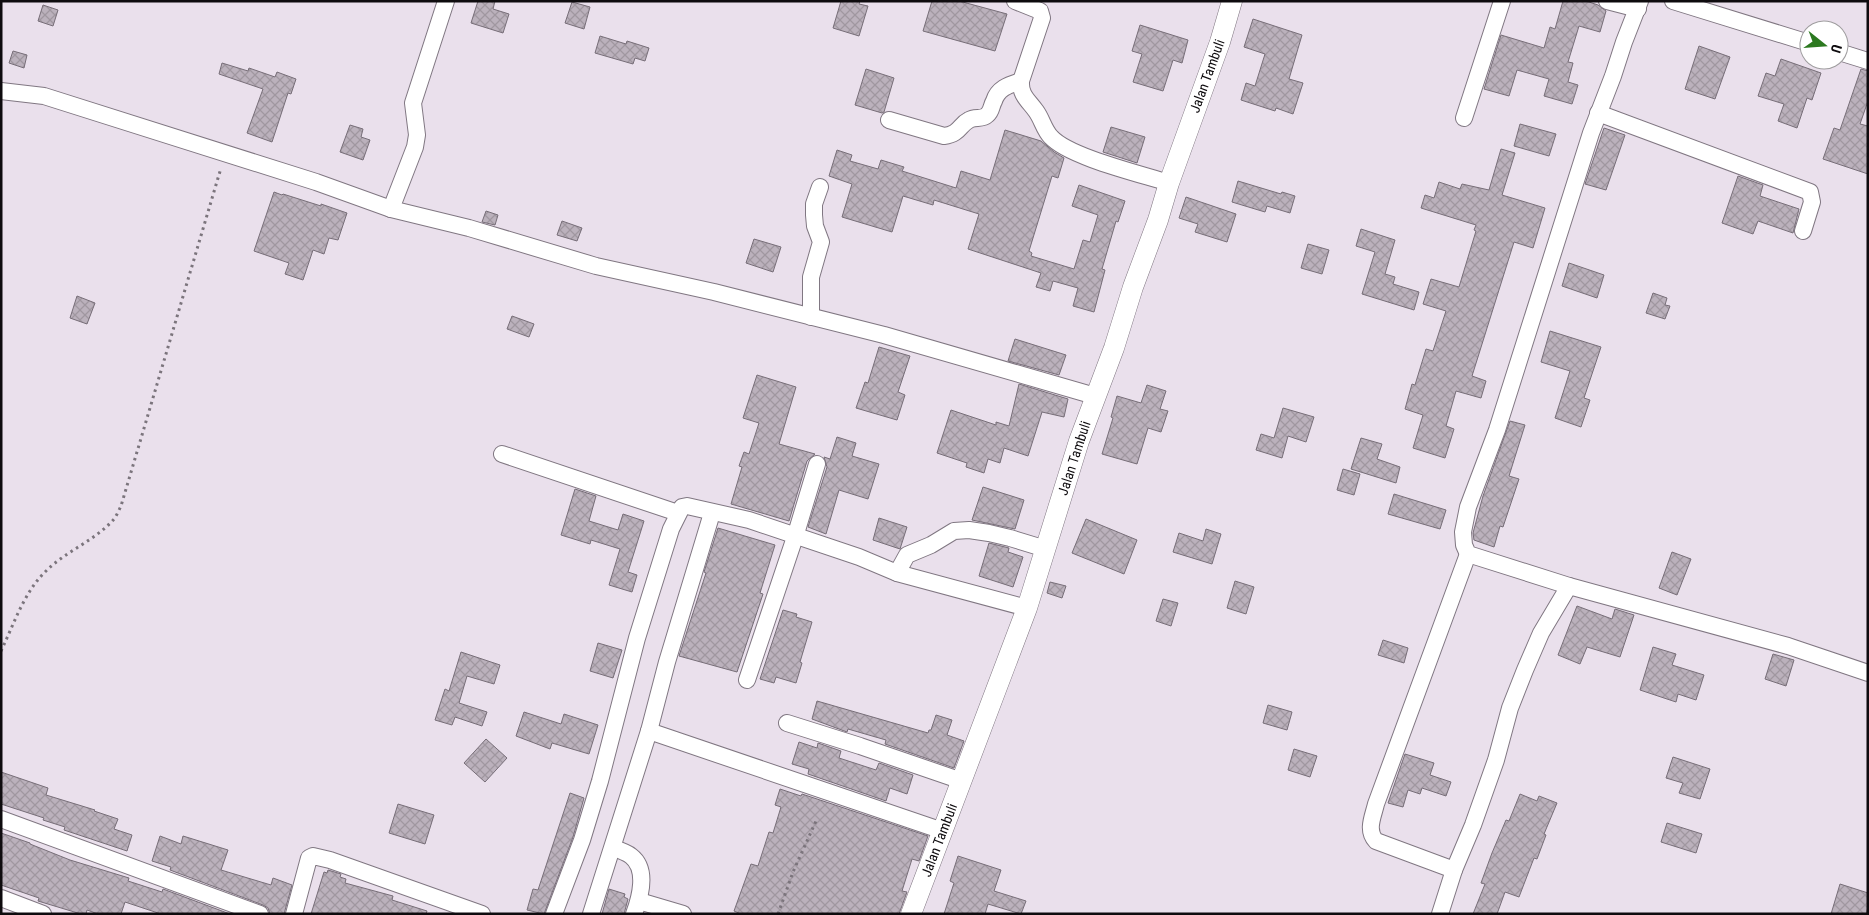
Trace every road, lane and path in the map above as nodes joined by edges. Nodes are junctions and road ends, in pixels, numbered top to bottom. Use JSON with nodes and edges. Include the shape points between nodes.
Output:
{"nodes":[{"id":1,"x":446,"y":1,"type":"edge"},
{"id":2,"x":1015,"y":1,"type":"edge"},
{"id":3,"x":1232,"y":1,"type":"edge"},
{"id":4,"x":1502,"y":1,"type":"edge"},
{"id":5,"x":1607,"y":1,"type":"edge"},
{"id":6,"x":1673,"y":1,"type":"edge"},
{"id":7,"x":1639,"y":5,"type":"edge"},
{"id":8,"x":1799,"y":40,"type":"edge"},
{"id":9,"x":1849,"y":55,"type":"edge"},
{"id":10,"x":1868,"y":61,"type":"edge"},
{"id":11,"x":1021,"y":81,"type":"junction"},
{"id":12,"x":1,"y":91,"type":"edge"},
{"id":13,"x":1598,"y":113,"type":"junction"},
{"id":14,"x":1464,"y":118,"type":"dead end"},
{"id":15,"x":889,"y":120,"type":"dead end"},
{"id":16,"x":226,"y":153,"type":"junction"},
{"id":17,"x":1169,"y":183,"type":"junction"},
{"id":18,"x":820,"y":187,"type":"dead end"},
{"id":19,"x":391,"y":209,"type":"junction"},
{"id":20,"x":1803,"y":231,"type":"dead end"},
{"id":21,"x":811,"y":317,"type":"junction"},
{"id":22,"x":1095,"y":396,"type":"junction"},
{"id":23,"x":502,"y":454,"type":"dead end"},
{"id":24,"x":817,"y":464,"type":"dead end"},
{"id":25,"x":678,"y":513,"type":"junction"},
{"id":26,"x":712,"y":513,"type":"junction"},
{"id":27,"x":796,"y":537,"type":"junction"},
{"id":28,"x":1046,"y":549,"type":"junction"},
{"id":29,"x":1468,"y":554,"type":"junction"},
{"id":30,"x":897,"y":573,"type":"junction"},
{"id":31,"x":1569,"y":586,"type":"junction"},
{"id":32,"x":1027,"y":608,"type":"junction"},
{"id":33,"x":1,"y":652,"type":"edge"},
{"id":34,"x":1868,"y":673,"type":"edge"},
{"id":35,"x":747,"y":680,"type":"dead end"},
{"id":36,"x":787,"y":724,"type":"dead end"},
{"id":37,"x":649,"y":731,"type":"junction"},
{"id":38,"x":962,"y":781,"type":"junction"},
{"id":39,"x":1,"y":819,"type":"edge"},
{"id":40,"x":816,"y":822,"type":"dead end"},
{"id":41,"x":943,"y":831,"type":"junction"},
{"id":42,"x":613,"y":848,"type":"junction"},
{"id":43,"x":1454,"y":870,"type":"junction"},
{"id":44,"x":1,"y":898,"type":"edge"},
{"id":45,"x":636,"y":907,"type":"edge"},
{"id":46,"x":43,"y":914,"type":"edge"},
{"id":47,"x":260,"y":914,"type":"edge"},
{"id":48,"x":294,"y":914,"type":"edge"},
{"id":49,"x":482,"y":914,"type":"edge"},
{"id":50,"x":554,"y":914,"type":"edge"},
{"id":51,"x":591,"y":914,"type":"edge"},
{"id":52,"x":683,"y":914,"type":"edge"},
{"id":53,"x":778,"y":914,"type":"edge"},
{"id":54,"x":911,"y":914,"type":"edge"},
{"id":55,"x":1440,"y":914,"type":"edge"}],
"edges":[{"from":1,"to":19,"type":"street","via":[[413,103],[417,134],[415,147]]},
{"from":2,"to":11,"type":"street","via":[[1040,11],[1042,18]]},
{"from":3,"to":17,"type":"street","name":"Jalan Tambuli"},
{"from":4,"to":14,"type":"street"},
{"from":5,"to":7,"type":"street"},
{"from":6,"to":8,"type":"street"},
{"from":7,"to":13,"type":"street"},
{"from":9,"to":10,"type":"street"},
{"from":11,"to":15,"type":"street","via":[[997,94],[987,115],[969,120],[950,135]]},
{"from":11,"to":17,"type":"street","via":[[1025,99],[1058,143],[1095,160]]},
{"from":12,"to":16,"type":"street","via":[[44,96]]},
{"from":13,"to":20,"type":"street","via":[[1810,192],[1812,202]]},
{"from":13,"to":29,"type":"street","via":[[1497,430],[1468,507],[1463,532]]},
{"from":16,"to":19,"type":"street"},
{"from":16,"to":33,"type":"path","via":[[121,506],[110,523],[46,570],[30,589]]},
{"from":17,"to":22,"type":"street","name":"Jalan Tambuli"},
{"from":18,"to":21,"type":"street","via":[[814,204],[815,226],[821,242],[811,277]]},
{"from":19,"to":21,"type":"street","via":[[469,228],[596,266]]},
{"from":21,"to":22,"type":"street"},
{"from":22,"to":28,"type":"street","name":"Jalan Tambuli"},
{"from":23,"to":25,"type":"street"},
{"from":24,"to":27,"type":"street"},
{"from":25,"to":26,"type":"street","via":[[687,506]]},
{"from":25,"to":50,"type":"street","via":[[637,638],[582,840]]},
{"from":26,"to":27,"type":"street","via":[[749,520]]},
{"from":26,"to":37,"type":"street"},
{"from":27,"to":30,"type":"street"},
{"from":27,"to":35,"type":"street"},
{"from":28,"to":30,"type":"street","via":[[989,533],[954,531],[907,555]]},
{"from":28,"to":32,"type":"street","name":"Jalan Tambuli"},
{"from":29,"to":31,"type":"street"},
{"from":29,"to":43,"type":"street","via":[[1376,804],[1370,829],[1376,841]]},
{"from":30,"to":32,"type":"street"},
{"from":31,"to":34,"type":"street","via":[[1788,646]]},
{"from":31,"to":43,"type":"street","via":[[1541,634],[1525,670],[1473,825]]},
{"from":32,"to":38,"type":"street","name":"Jalan Tambuli"},
{"from":36,"to":38,"type":"street"},
{"from":37,"to":41,"type":"street"},
{"from":37,"to":42,"type":"street"},
{"from":38,"to":41,"type":"street","name":"Jalan Tambuli"},
{"from":39,"to":47,"type":"street"},
{"from":40,"to":53,"type":"path"},
{"from":41,"to":54,"type":"street","name":"Jalan Tambuli"},
{"from":42,"to":45,"type":"street","via":[[636,861],[641,880]]},
{"from":42,"to":51,"type":"street"},
{"from":43,"to":55,"type":"street"},
{"from":44,"to":46,"type":"street"},
{"from":45,"to":52,"type":"street"},
{"from":48,"to":49,"type":"street","via":[[309,858],[313,856]]}]}
